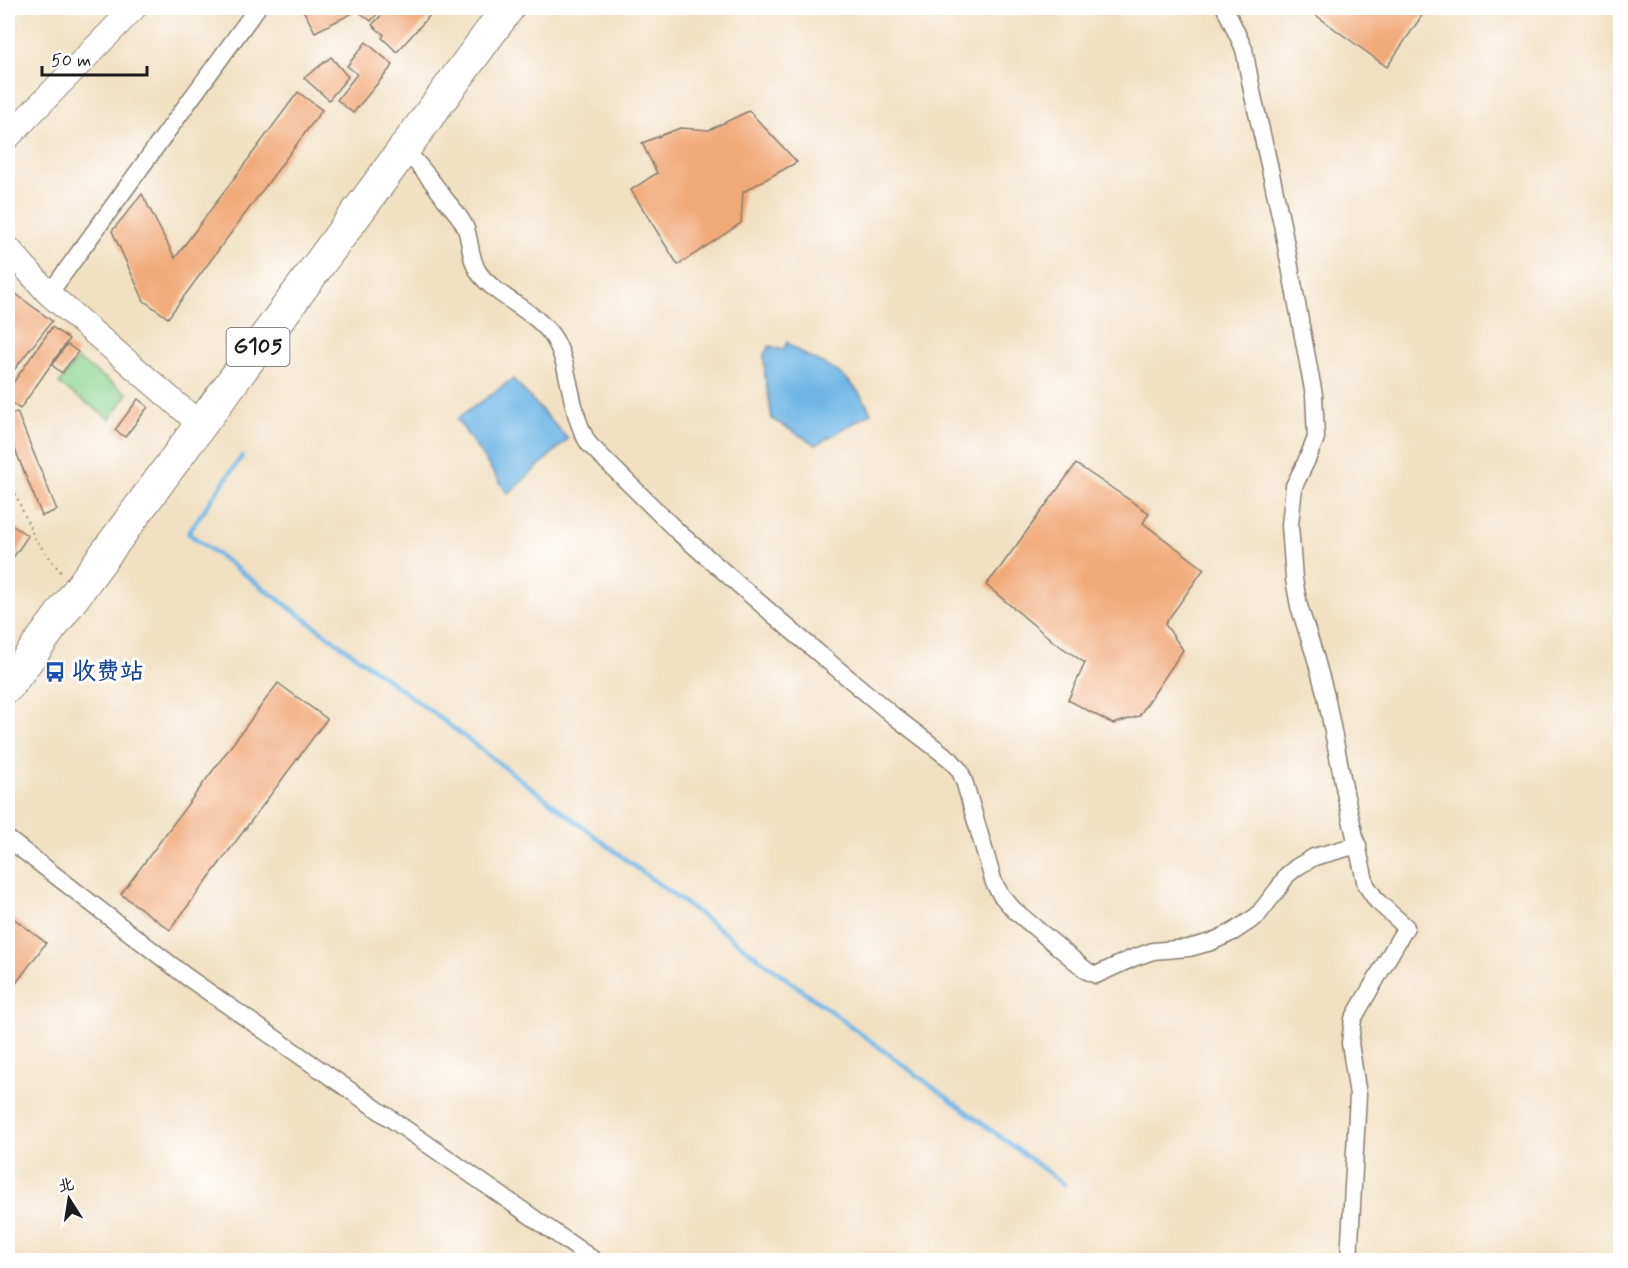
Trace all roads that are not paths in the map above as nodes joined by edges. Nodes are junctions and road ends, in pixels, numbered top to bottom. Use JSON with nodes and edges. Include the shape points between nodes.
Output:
{"nodes":[{"id":1,"x":134,"y":8,"type":"edge"},
{"id":2,"x":257,"y":8,"type":"edge"},
{"id":3,"x":484,"y":8,"type":"edge"},
{"id":4,"x":508,"y":8,"type":"edge"},
{"id":5,"x":1226,"y":8,"type":"edge"},
{"id":6,"x":8,"y":137,"type":"edge"},
{"id":7,"x":405,"y":150,"type":"junction"},
{"id":8,"x":8,"y":248,"type":"edge"},
{"id":9,"x":50,"y":294,"type":"junction"},
{"id":10,"x":193,"y":418,"type":"junction"},
{"id":11,"x":8,"y":651,"type":"edge"},
{"id":12,"x":8,"y":686,"type":"edge"},
{"id":13,"x":8,"y":839,"type":"edge"},
{"id":14,"x":1358,"y":845,"type":"junction"},
{"id":15,"x":594,"y":1260,"type":"edge"},
{"id":16,"x":1349,"y":1260,"type":"edge"}],
"edges":[{"from":1,"to":6,"type":"street"},
{"from":2,"to":9,"type":"street"},
{"from":3,"to":10,"type":"highway","number":"G105"},
{"from":4,"to":7,"type":"highway","number":"G105"},
{"from":5,"to":14,"type":"street","via":[[1244,49],[1314,395],[1316,438],[1294,486],[1290,525],[1294,579],[1326,696]]},
{"from":7,"to":10,"type":"highway","number":"G105"},
{"from":7,"to":14,"type":"street","via":[[458,216],[480,275],[539,322],[556,342],[589,444],[677,531],[951,760],[965,784],[1001,895],[1087,971],[1096,975],[1153,951],[1189,948],[1233,932],[1257,916],[1297,867],[1314,857]]},
{"from":8,"to":9,"type":"street"},
{"from":9,"to":10,"type":"street"},
{"from":10,"to":11,"type":"highway","number":"G105","via":[[63,575]]},
{"from":10,"to":12,"type":"highway","number":"G105"},
{"from":13,"to":15,"type":"street","via":[[187,976]]},
{"from":14,"to":16,"type":"street","via":[[1366,885],[1406,927],[1353,1019],[1350,1043],[1358,1095]]}]}
